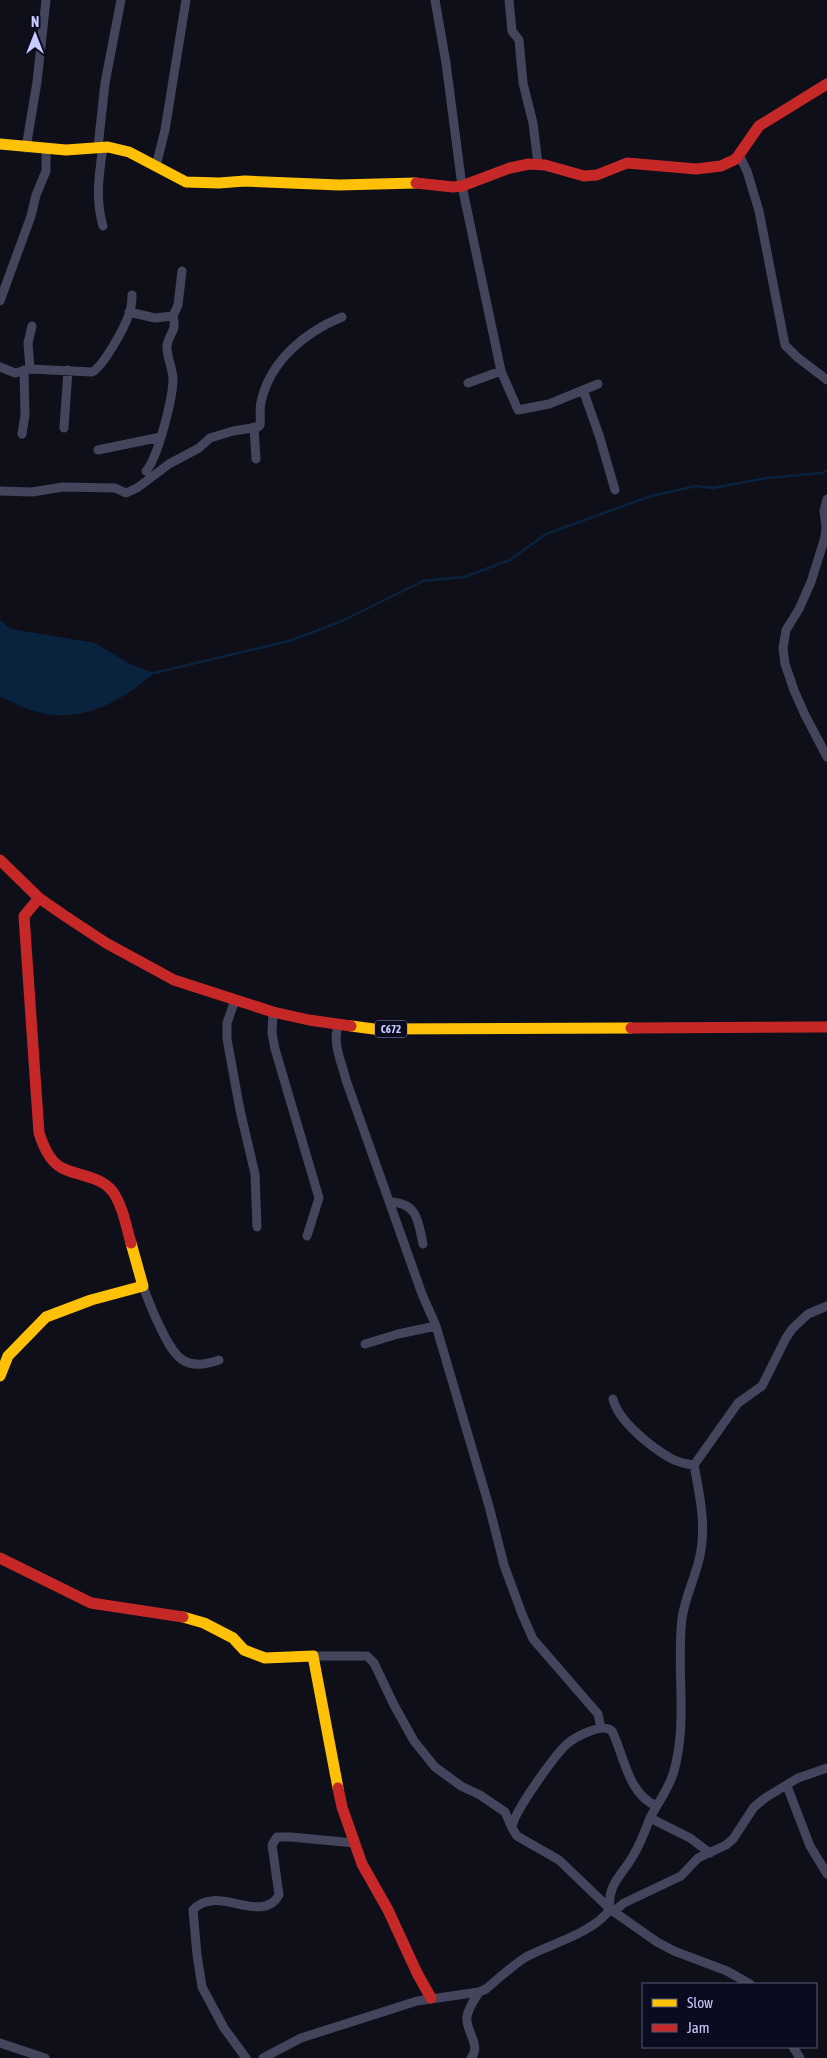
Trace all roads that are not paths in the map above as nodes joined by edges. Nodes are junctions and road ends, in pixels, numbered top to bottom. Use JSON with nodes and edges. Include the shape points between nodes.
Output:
{"nodes":[{"id":1,"x":46,"y":0,"type":"edge"},
{"id":2,"x":121,"y":0,"type":"edge"},
{"id":3,"x":186,"y":0,"type":"edge"},
{"id":4,"x":435,"y":0,"type":"edge"},
{"id":5,"x":509,"y":0,"type":"edge"},
{"id":6,"x":827,"y":84,"type":"edge"},
{"id":7,"x":0,"y":144,"type":"edge"},
{"id":8,"x":100,"y":147,"type":"junction"},
{"id":9,"x":26,"y":148,"type":"junction"},
{"id":10,"x":46,"y":149,"type":"junction"},
{"id":11,"x":739,"y":155,"type":"junction"},
{"id":12,"x":538,"y":164,"type":"junction"},
{"id":13,"x":156,"y":166,"type":"junction"},
{"id":14,"x":462,"y":186,"type":"junction"},
{"id":15,"x":103,"y":226,"type":"dead end"},
{"id":16,"x":182,"y":271,"type":"dead end"},
{"id":17,"x":132,"y":295,"type":"dead end"},
{"id":18,"x":0,"y":301,"type":"edge"},
{"id":19,"x":129,"y":312,"type":"junction"},
{"id":20,"x":173,"y":316,"type":"junction"},
{"id":21,"x":342,"y":317,"type":"dead end"},
{"id":22,"x":32,"y":326,"type":"dead end"},
{"id":23,"x":0,"y":367,"type":"edge"},
{"id":24,"x":27,"y":370,"type":"junction"},
{"id":25,"x":68,"y":370,"type":"junction"},
{"id":26,"x":501,"y":371,"type":"junction"},
{"id":27,"x":827,"y":380,"type":"edge"},
{"id":28,"x":468,"y":383,"type":"dead end"},
{"id":29,"x":598,"y":384,"type":"dead end"},
{"id":30,"x":583,"y":390,"type":"junction"},
{"id":31,"x":254,"y":427,"type":"junction"},
{"id":32,"x":64,"y":428,"type":"dead end"},
{"id":33,"x":22,"y":434,"type":"dead end"},
{"id":34,"x":161,"y":437,"type":"junction"},
{"id":35,"x":98,"y":450,"type":"dead end"},
{"id":36,"x":256,"y":458,"type":"dead end"},
{"id":37,"x":146,"y":471,"type":"dead end"},
{"id":38,"x":615,"y":490,"type":"dead end"},
{"id":39,"x":0,"y":491,"type":"edge"},
{"id":40,"x":827,"y":499,"type":"edge"},
{"id":41,"x":827,"y":757,"type":"edge"},
{"id":42,"x":0,"y":860,"type":"edge"},
{"id":43,"x":39,"y":898,"type":"junction"},
{"id":44,"x":235,"y":1000,"type":"junction"},
{"id":45,"x":273,"y":1012,"type":"junction"},
{"id":46,"x":339,"y":1024,"type":"junction"},
{"id":47,"x":827,"y":1027,"type":"edge"},
{"id":48,"x":390,"y":1202,"type":"junction"},
{"id":49,"x":257,"y":1227,"type":"dead end"},
{"id":50,"x":307,"y":1236,"type":"dead end"},
{"id":51,"x":423,"y":1244,"type":"dead end"},
{"id":52,"x":143,"y":1286,"type":"junction"},
{"id":53,"x":827,"y":1306,"type":"edge"},
{"id":54,"x":436,"y":1326,"type":"junction"},
{"id":55,"x":365,"y":1344,"type":"dead end"},
{"id":56,"x":219,"y":1360,"type":"dead end"},
{"id":57,"x":0,"y":1376,"type":"edge"},
{"id":58,"x":613,"y":1399,"type":"dead end"},
{"id":59,"x":694,"y":1465,"type":"junction"},
{"id":60,"x":0,"y":1558,"type":"edge"},
{"id":61,"x":313,"y":1656,"type":"junction"},
{"id":62,"x":601,"y":1728,"type":"junction"},
{"id":63,"x":827,"y":1768,"type":"edge"},
{"id":64,"x":786,"y":1786,"type":"junction"},
{"id":65,"x":657,"y":1806,"type":"junction"},
{"id":66,"x":650,"y":1818,"type":"junction"},
{"id":67,"x":512,"y":1828,"type":"junction"},
{"id":68,"x":354,"y":1842,"type":"junction"},
{"id":69,"x":710,"y":1853,"type":"junction"},
{"id":70,"x":827,"y":1874,"type":"edge"},
{"id":71,"x":611,"y":1910,"type":"junction"},
{"id":72,"x":748,"y":1983,"type":"edge"},
{"id":73,"x":479,"y":1992,"type":"junction"},
{"id":74,"x":431,"y":1998,"type":"junction"},
{"id":75,"x":0,"y":2043,"type":"edge"},
{"id":76,"x":41,"y":2058,"type":"edge"},
{"id":77,"x":246,"y":2058,"type":"edge"},
{"id":78,"x":262,"y":2058,"type":"edge"},
{"id":79,"x":471,"y":2058,"type":"edge"}],
"edges":[{"from":1,"to":9,"type":"street","via":[[38,82]]},
{"from":2,"to":8,"type":"street","via":[[105,83]]},
{"from":3,"to":13,"type":"street"},
{"from":4,"to":14,"type":"street"},
{"from":5,"to":12,"type":"street","via":[[512,31],[519,40],[523,84],[533,123]]},
{"from":6,"to":11,"type":"street","via":[[758,126]]},
{"from":7,"to":9,"type":"street"},
{"from":8,"to":10,"type":"street"},
{"from":8,"to":13,"type":"street","via":[[129,152]]},
{"from":8,"to":15,"type":"street","via":[[97,201]]},
{"from":9,"to":10,"type":"street"},
{"from":10,"to":18,"type":"street","via":[[46,171]]},
{"from":11,"to":12,"type":"street","via":[[730,163],[706,169],[621,163],[591,176]]},
{"from":11,"to":27,"type":"street","via":[[759,211],[785,345]]},
{"from":12,"to":14,"type":"street","via":[[506,169]]},
{"from":13,"to":14,"type":"street","via":[[186,182]]},
{"from":14,"to":26,"type":"street"},
{"from":16,"to":20,"type":"street","via":[[178,305]]},
{"from":17,"to":19,"type":"street"},
{"from":19,"to":20,"type":"street","via":[[155,318]]},
{"from":19,"to":25,"type":"street","via":[[96,370]]},
{"from":20,"to":34,"type":"street","via":[[175,326],[167,345],[173,379]]},
{"from":21,"to":31,"type":"street","via":[[323,324],[285,357],[264,391],[260,403],[260,425]]},
{"from":22,"to":24,"type":"street"},
{"from":23,"to":24,"type":"street","via":[[15,372]]},
{"from":24,"to":25,"type":"street"},
{"from":24,"to":33,"type":"street"},
{"from":25,"to":32,"type":"street"},
{"from":26,"to":28,"type":"street"},
{"from":26,"to":30,"type":"street","via":[[518,410],[549,404]]},
{"from":29,"to":30,"type":"street"},
{"from":30,"to":38,"type":"street"},
{"from":31,"to":36,"type":"street"},
{"from":31,"to":39,"type":"street","via":[[210,438],[126,493],[115,488],[82,487],[32,492]]},
{"from":34,"to":35,"type":"street"},
{"from":34,"to":37,"type":"street"},
{"from":40,"to":41,"type":"street","via":[[825,537],[811,582],[786,630],[783,648],[794,690]]},
{"from":42,"to":43,"type":"street","number":"C672"},
{"from":43,"to":44,"type":"street","number":"C672","via":[[106,943],[174,980]]},
{"from":43,"to":52,"type":"street","via":[[24,916],[39,1134],[45,1150],[60,1167],[99,1181],[112,1190],[121,1207]]},
{"from":44,"to":45,"type":"street","number":"C672"},
{"from":44,"to":49,"type":"street","via":[[227,1023],[227,1039],[255,1174]]},
{"from":45,"to":46,"type":"street","number":"C672"},
{"from":45,"to":50,"type":"street","via":[[275,1049],[319,1198]]},
{"from":46,"to":47,"type":"street","number":"C672","via":[[374,1029]]},
{"from":46,"to":48,"type":"street","via":[[336,1030],[339,1056]]},
{"from":48,"to":51,"type":"street","via":[[399,1202],[414,1211]]},
{"from":48,"to":54,"type":"street"},
{"from":52,"to":56,"type":"street","via":[[172,1352],[190,1364],[202,1366]]},
{"from":52,"to":57,"type":"street","via":[[46,1317],[8,1356]]},
{"from":53,"to":59,"type":"street","via":[[808,1314],[792,1329],[762,1386],[738,1403]]},
{"from":54,"to":55,"type":"street"},
{"from":54,"to":62,"type":"street","via":[[504,1565],[522,1614],[533,1638],[598,1714]]},
{"from":58,"to":59,"type":"street","via":[[620,1416],[652,1445],[674,1460]]},
{"from":59,"to":65,"type":"street","via":[[701,1508],[702,1543],[682,1618],[676,1764],[667,1790]]},
{"from":60,"to":61,"type":"street","via":[[80,1600],[171,1614],[204,1623],[233,1638],[244,1650],[256,1656],[273,1659]]},
{"from":61,"to":67,"type":"street","via":[[367,1656],[374,1663],[414,1742],[435,1767],[505,1812]]},
{"from":61,"to":68,"type":"street","via":[[342,1807]]},
{"from":62,"to":65,"type":"street","via":[[612,1730],[622,1759],[641,1794]]},
{"from":62,"to":67,"type":"street","via":[[579,1736],[560,1751],[522,1805]]},
{"from":63,"to":64,"type":"street","via":[[798,1778]]},
{"from":64,"to":69,"type":"street","via":[[749,1813],[733,1840]]},
{"from":64,"to":70,"type":"street","via":[[810,1846]]},
{"from":65,"to":66,"type":"street"},
{"from":66,"to":69,"type":"street","via":[[690,1838]]},
{"from":66,"to":71,"type":"street","via":[[634,1856],[612,1887],[609,1897]]},
{"from":67,"to":71,"type":"street","via":[[517,1836],[559,1860]]},
{"from":68,"to":74,"type":"street","via":[[362,1864]]},
{"from":68,"to":77,"type":"street","via":[[276,1837],[272,1845],[279,1895],[275,1901],[249,1906],[206,1901],[193,1910],[202,1987],[224,2028]]},
{"from":69,"to":71,"type":"street","via":[[694,1861],[681,1876]]},
{"from":71,"to":72,"type":"street","via":[[665,1947],[727,1971]]},
{"from":71,"to":73,"type":"street","via":[[588,1927],[519,1962]]},
{"from":73,"to":74,"type":"street"},
{"from":73,"to":79,"type":"street","via":[[467,2015],[475,2048]]},
{"from":74,"to":78,"type":"street","via":[[301,2038]]},
{"from":75,"to":76,"type":"street"}]}
